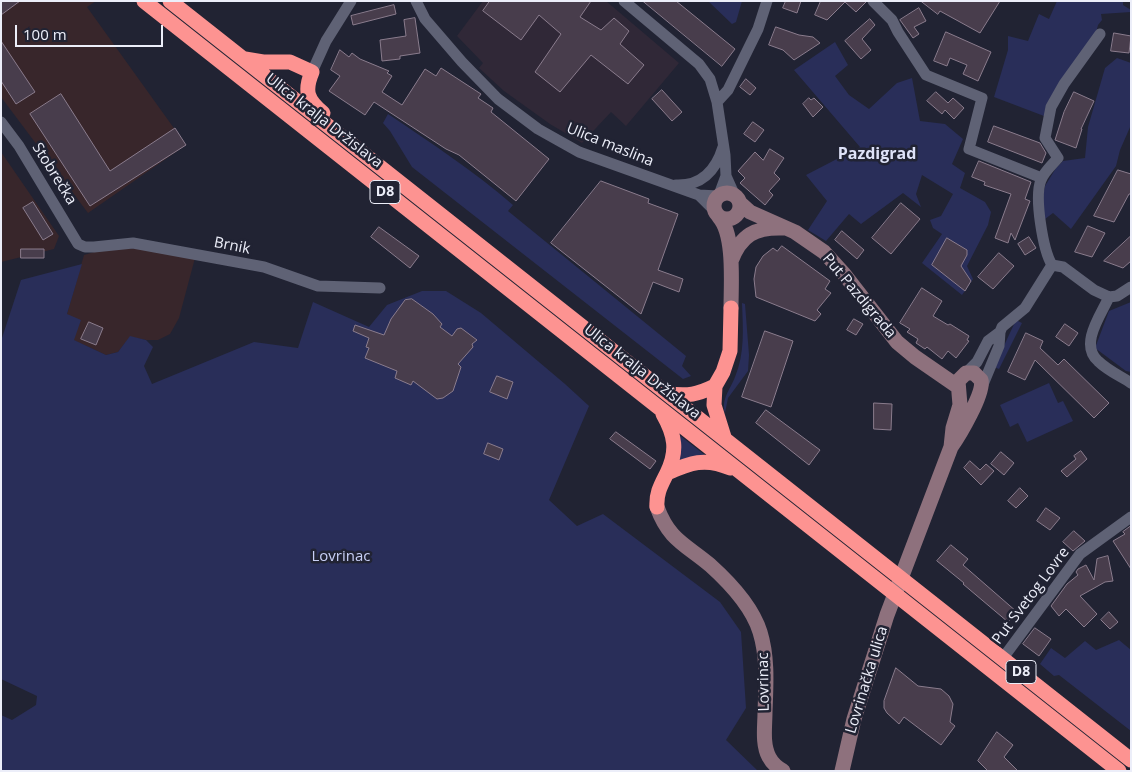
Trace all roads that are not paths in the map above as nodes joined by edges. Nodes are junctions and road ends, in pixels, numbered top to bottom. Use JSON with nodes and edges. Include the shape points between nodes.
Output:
{"nodes":[{"id":1,"x":144,"y":1,"type":"edge"},
{"id":2,"x":170,"y":1,"type":"edge"},
{"id":3,"x":350,"y":1,"type":"edge"},
{"id":4,"x":416,"y":1,"type":"edge"},
{"id":5,"x":624,"y":1,"type":"edge"},
{"id":6,"x":767,"y":1,"type":"edge"},
{"id":7,"x":873,"y":1,"type":"edge"},
{"id":8,"x":1100,"y":34,"type":"dead end"},
{"id":9,"x":240,"y":57,"type":"junction"},
{"id":10,"x":312,"y":72,"type":"junction"},
{"id":11,"x":717,"y":102,"type":"junction"},
{"id":12,"x":1,"y":122,"type":"edge"},
{"id":13,"x":723,"y":145,"type":"junction"},
{"id":14,"x":356,"y":149,"type":"junction"},
{"id":15,"x":1042,"y":178,"type":"junction"},
{"id":16,"x":673,"y":185,"type":"junction"},
{"id":17,"x":727,"y":207,"type":"junction"},
{"id":18,"x":789,"y":229,"type":"junction"},
{"id":19,"x":78,"y":244,"type":"joint"},
{"id":20,"x":730,"y":262,"type":"junction"},
{"id":21,"x":1052,"y":265,"type":"junction"},
{"id":22,"x":1131,"y":287,"type":"edge"},
{"id":23,"x":380,"y":288,"type":"dead end"},
{"id":24,"x":1109,"y":297,"type":"junction"},
{"id":25,"x":731,"y":308,"type":"joint"},
{"id":26,"x":1000,"y":332,"type":"junction"},
{"id":27,"x":961,"y":382,"type":"junction"},
{"id":28,"x":1131,"y":383,"type":"edge"},
{"id":29,"x":715,"y":386,"type":"junction"},
{"id":30,"x":982,"y":389,"type":"junction"},
{"id":31,"x":668,"y":394,"type":"junction"},
{"id":32,"x":660,"y":408,"type":"junction"},
{"id":33,"x":725,"y":438,"type":"junction"},
{"id":34,"x":951,"y":447,"type":"junction"},
{"id":35,"x":739,"y":472,"type":"junction"},
{"id":36,"x":667,"y":474,"type":"junction"},
{"id":37,"x":657,"y":506,"type":"joint"},
{"id":38,"x":1131,"y":517,"type":"edge"},
{"id":39,"x":1003,"y":658,"type":"junction"},
{"id":40,"x":1107,"y":741,"type":"junction"},
{"id":41,"x":1131,"y":752,"type":"edge"},
{"id":42,"x":1131,"y":760,"type":"edge"},
{"id":43,"x":783,"y":771,"type":"edge"},
{"id":44,"x":842,"y":771,"type":"edge"},
{"id":45,"x":1118,"y":771,"type":"edge"}],
"edges":[{"from":1,"to":32,"type":"highway","name":"Ulica kralja Držislava","number":"D8"},
{"from":2,"to":9,"type":"highway","name":"Ulica kralja Držislava","number":"D8"},
{"from":3,"to":10,"type":"street"},
{"from":4,"to":16,"type":"street","name":"Ulica maslina","via":[[425,19],[462,62],[498,99],[538,129],[579,152]]},
{"from":5,"to":11,"type":"street","via":[[699,64],[710,78]]},
{"from":6,"to":11,"type":"street","via":[[758,29],[728,90]]},
{"from":7,"to":15,"type":"street","via":[[892,20],[926,75],[982,98],[969,149]]},
{"from":8,"to":15,"type":"street","via":[[1051,107],[1045,138],[1058,158]]},
{"from":9,"to":10,"type":"highway","via":[[263,62],[290,62]]},
{"from":9,"to":14,"type":"highway","name":"Ulica kralja Držislava","number":"D8"},
{"from":10,"to":14,"type":"highway","via":[[308,86],[311,103],[352,136]]},
{"from":11,"to":13,"type":"street"},
{"from":12,"to":19,"type":"street","name":"Stobrečka"},
{"from":13,"to":16,"type":"street","via":[[708,176],[693,183]]},
{"from":13,"to":17,"type":"street"},
{"from":14,"to":31,"type":"highway","name":"Ulica kralja Držislava","number":"D8"},
{"from":15,"to":21,"type":"street","via":[[1038,200],[1046,250]]},
{"from":16,"to":17,"type":"street","name":"Ulica maslina"},
{"from":17,"to":18,"type":"street","name":"Put Pazdigrada"},
{"from":17,"to":20,"type":"street","via":[[723,222]]},
{"from":18,"to":20,"type":"street","via":[[766,229],[749,234]]},
{"from":18,"to":27,"type":"street","name":"Put Pazdigrada","via":[[824,252],[897,342],[915,357]]},
{"from":19,"to":23,"type":"street","name":"Brnik","via":[[94,247],[133,243],[264,267],[318,286]]},
{"from":20,"to":25,"type":"street"},
{"from":21,"to":24,"type":"street","via":[[1063,267]]},
{"from":21,"to":26,"type":"street","via":[[1025,308]]},
{"from":22,"to":24,"type":"street"},
{"from":24,"to":28,"type":"street","via":[[1091,336],[1090,352],[1097,361]]},
{"from":25,"to":29,"type":"highway","via":[[730,351]]},
{"from":26,"to":27,"type":"street","via":[[988,341]]},
{"from":26,"to":30,"type":"street","via":[[999,346]]},
{"from":27,"to":30,"type":"street","via":[[970,398]]},
{"from":27,"to":30,"type":"street","via":[[974,373],[982,382]]},
{"from":27,"to":34,"type":"street","via":[[960,405]]},
{"from":29,"to":31,"type":"highway","via":[[696,395]]},
{"from":29,"to":33,"type":"highway","via":[[714,405]]},
{"from":30,"to":34,"type":"street","via":[[962,432]]},
{"from":31,"to":33,"type":"highway","name":"Ulica kralja Držislava","number":"D8"},
{"from":32,"to":35,"type":"highway","name":"Ulica kralja Držislava","number":"D8"},
{"from":32,"to":36,"type":"highway","via":[[670,425],[674,442],[674,458]]},
{"from":33,"to":39,"type":"highway","name":"Ulica kralja Držislava","number":"D8"},
{"from":34,"to":44,"type":"street","name":"Lovrinačka ulica","via":[[896,590],[862,691]]},
{"from":35,"to":36,"type":"highway","via":[[717,462],[701,461]]},
{"from":35,"to":45,"type":"highway","name":"Ulica kralja Držislava","number":"D8"},
{"from":36,"to":37,"type":"highway","via":[[658,492]]},
{"from":37,"to":43,"type":"street","name":"Lovrinac","via":[[670,532],[728,583],[752,613],[765,648],[764,739],[769,757]]},
{"from":38,"to":39,"type":"street","name":"Put Svetog Lovre","via":[[1080,554]]},
{"from":39,"to":40,"type":"highway","name":"Ulica kralja Držislava","number":"D8"},
{"from":40,"to":41,"type":"highway"},
{"from":40,"to":42,"type":"highway","number":"D8"}]}
